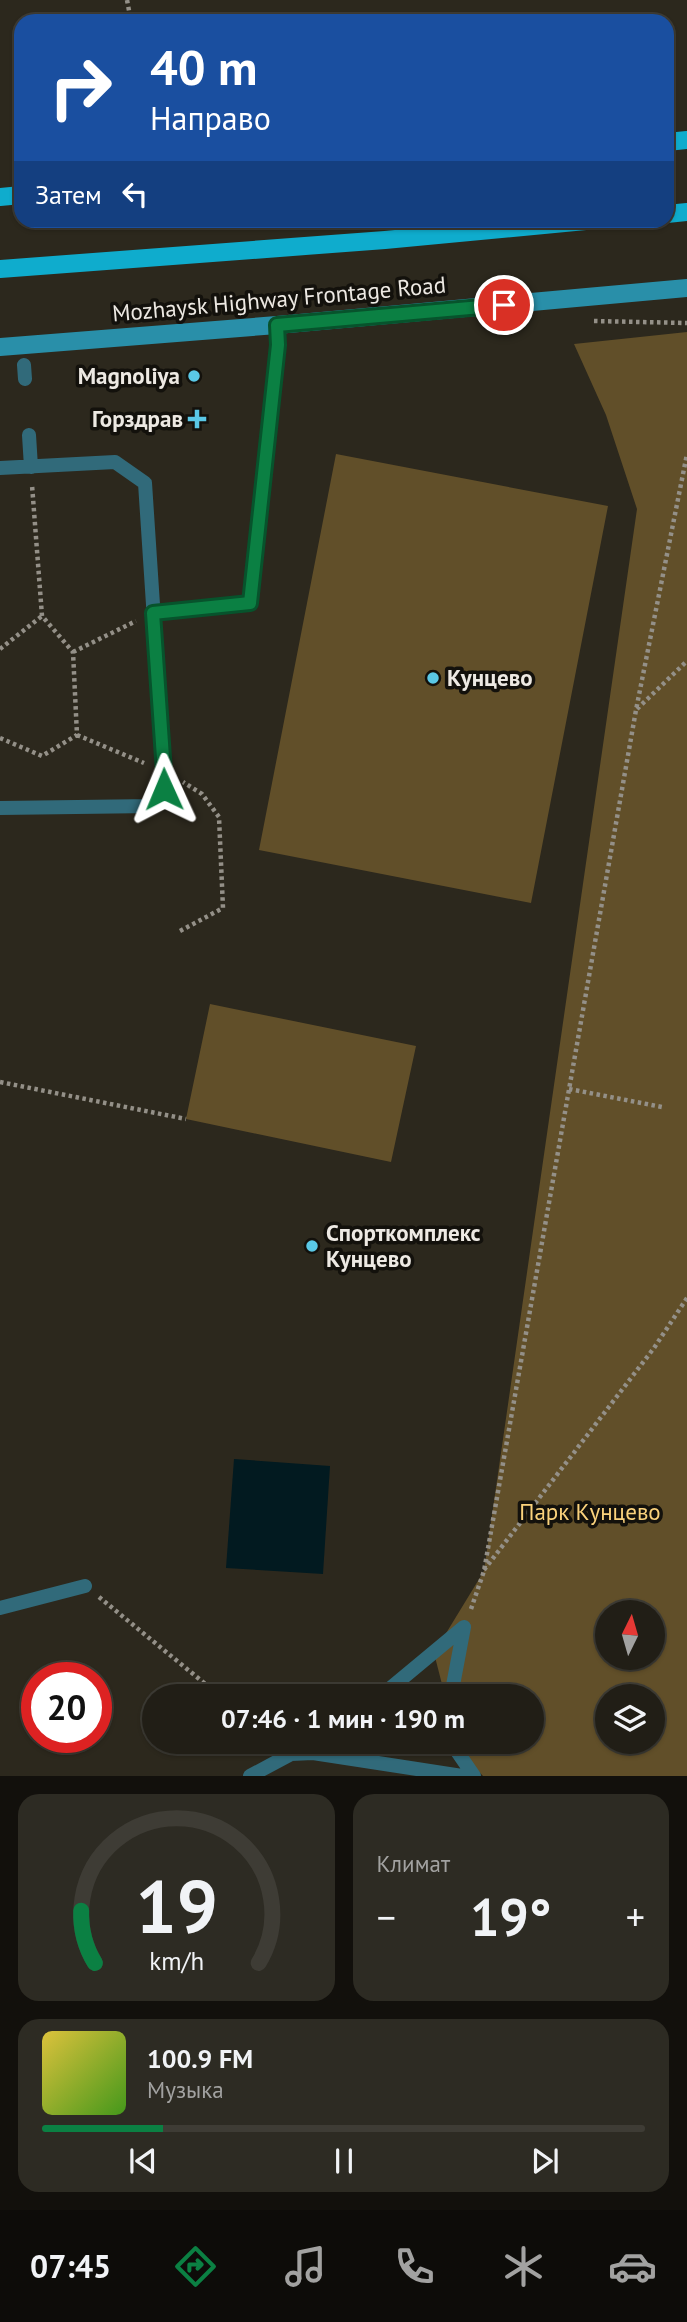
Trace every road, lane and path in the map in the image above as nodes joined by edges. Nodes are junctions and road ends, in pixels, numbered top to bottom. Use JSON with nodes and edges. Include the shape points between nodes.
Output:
{"nodes":[{"id":1,"x":513,"y":228,"type":"edge"},
{"id":2,"x":0,"y":269,"type":"edge"},
{"id":3,"x":687,"y":288,"type":"edge"},
{"id":4,"x":277,"y":325,"type":"junction"},
{"id":5,"x":0,"y":347,"type":"edge"},
{"id":6,"x":29,"y":435,"type":"dead end"},
{"id":7,"x":687,"y":454,"type":"edge"},
{"id":8,"x":31,"y":467,"type":"junction"},
{"id":9,"x":0,"y":468,"type":"edge"},
{"id":10,"x":680,"y":491,"type":"junction"},
{"id":11,"x":687,"y":492,"type":"edge"},
{"id":12,"x":153,"y":613,"type":"junction"},
{"id":13,"x":42,"y":616,"type":"junction"},
{"id":14,"x":0,"y":649,"type":"edge"},
{"id":15,"x":74,"y":652,"type":"junction"},
{"id":16,"x":687,"y":661,"type":"edge"},
{"id":17,"x":636,"y":710,"type":"junction"},
{"id":18,"x":77,"y":735,"type":"junction"},
{"id":19,"x":0,"y":738,"type":"edge"},
{"id":20,"x":164,"y":772,"type":"junction"},
{"id":21,"x":0,"y":808,"type":"edge"},
{"id":22,"x":180,"y":931,"type":"dead end"},
{"id":23,"x":0,"y":1082,"type":"edge"},
{"id":24,"x":569,"y":1089,"type":"junction"},
{"id":25,"x":662,"y":1107,"type":"dead end"},
{"id":26,"x":186,"y":1119,"type":"dead end"},
{"id":27,"x":687,"y":1298,"type":"edge"},
{"id":28,"x":484,"y":1571,"type":"junction"},
{"id":29,"x":85,"y":1586,"type":"joint"},
{"id":30,"x":0,"y":1608,"type":"edge"},
{"id":31,"x":464,"y":1626,"type":"junction"},
{"id":32,"x":205,"y":1684,"type":"edge"},
{"id":33,"x":395,"y":1684,"type":"edge"},
{"id":34,"x":453,"y":1684,"type":"edge"},
{"id":35,"x":291,"y":1754,"type":"edge"},
{"id":36,"x":319,"y":1754,"type":"edge"},
{"id":37,"x":459,"y":1754,"type":"edge"},
{"id":38,"x":250,"y":1776,"type":"edge"},
{"id":39,"x":462,"y":1776,"type":"edge"},
{"id":40,"x":474,"y":1776,"type":"edge"}],
"edges":[{"from":1,"to":2,"type":"main road"},
{"from":3,"to":4,"type":"main road","name":"Mozhaysk Highway Frontage Road"},
{"from":4,"to":5,"type":"main road","name":"Mozhaysk Highway Frontage Road"},
{"from":4,"to":12,"type":"lane","via":[[250,603]]},
{"from":6,"to":8,"type":"lane"},
{"from":7,"to":10,"type":"path"},
{"from":8,"to":9,"type":"lane"},
{"from":8,"to":12,"type":"lane","via":[[115,462],[145,483]]},
{"from":8,"to":13,"type":"path"},
{"from":10,"to":11,"type":"path"},
{"from":10,"to":17,"type":"path"},
{"from":12,"to":15,"type":"path"},
{"from":12,"to":20,"type":"lane"},
{"from":13,"to":14,"type":"path"},
{"from":13,"to":15,"type":"path"},
{"from":15,"to":18,"type":"path"},
{"from":16,"to":17,"type":"path"},
{"from":17,"to":24,"type":"path"},
{"from":18,"to":19,"type":"path","via":[[42,756]]},
{"from":18,"to":20,"type":"path"},
{"from":20,"to":21,"type":"lane","via":[[164,789],[153,806]]},
{"from":20,"to":22,"type":"path","via":[[202,794],[219,817],[223,908]]},
{"from":23,"to":26,"type":"path"},
{"from":24,"to":25,"type":"path"},
{"from":24,"to":28,"type":"path"},
{"from":27,"to":28,"type":"path"},
{"from":28,"to":31,"type":"path"},
{"from":29,"to":30,"type":"lane"},
{"from":29,"to":32,"type":"path"},
{"from":31,"to":33,"type":"lane"},
{"from":31,"to":34,"type":"lane"},
{"from":35,"to":38,"type":"lane"},
{"from":36,"to":39,"type":"lane"},
{"from":37,"to":40,"type":"lane"}]}
